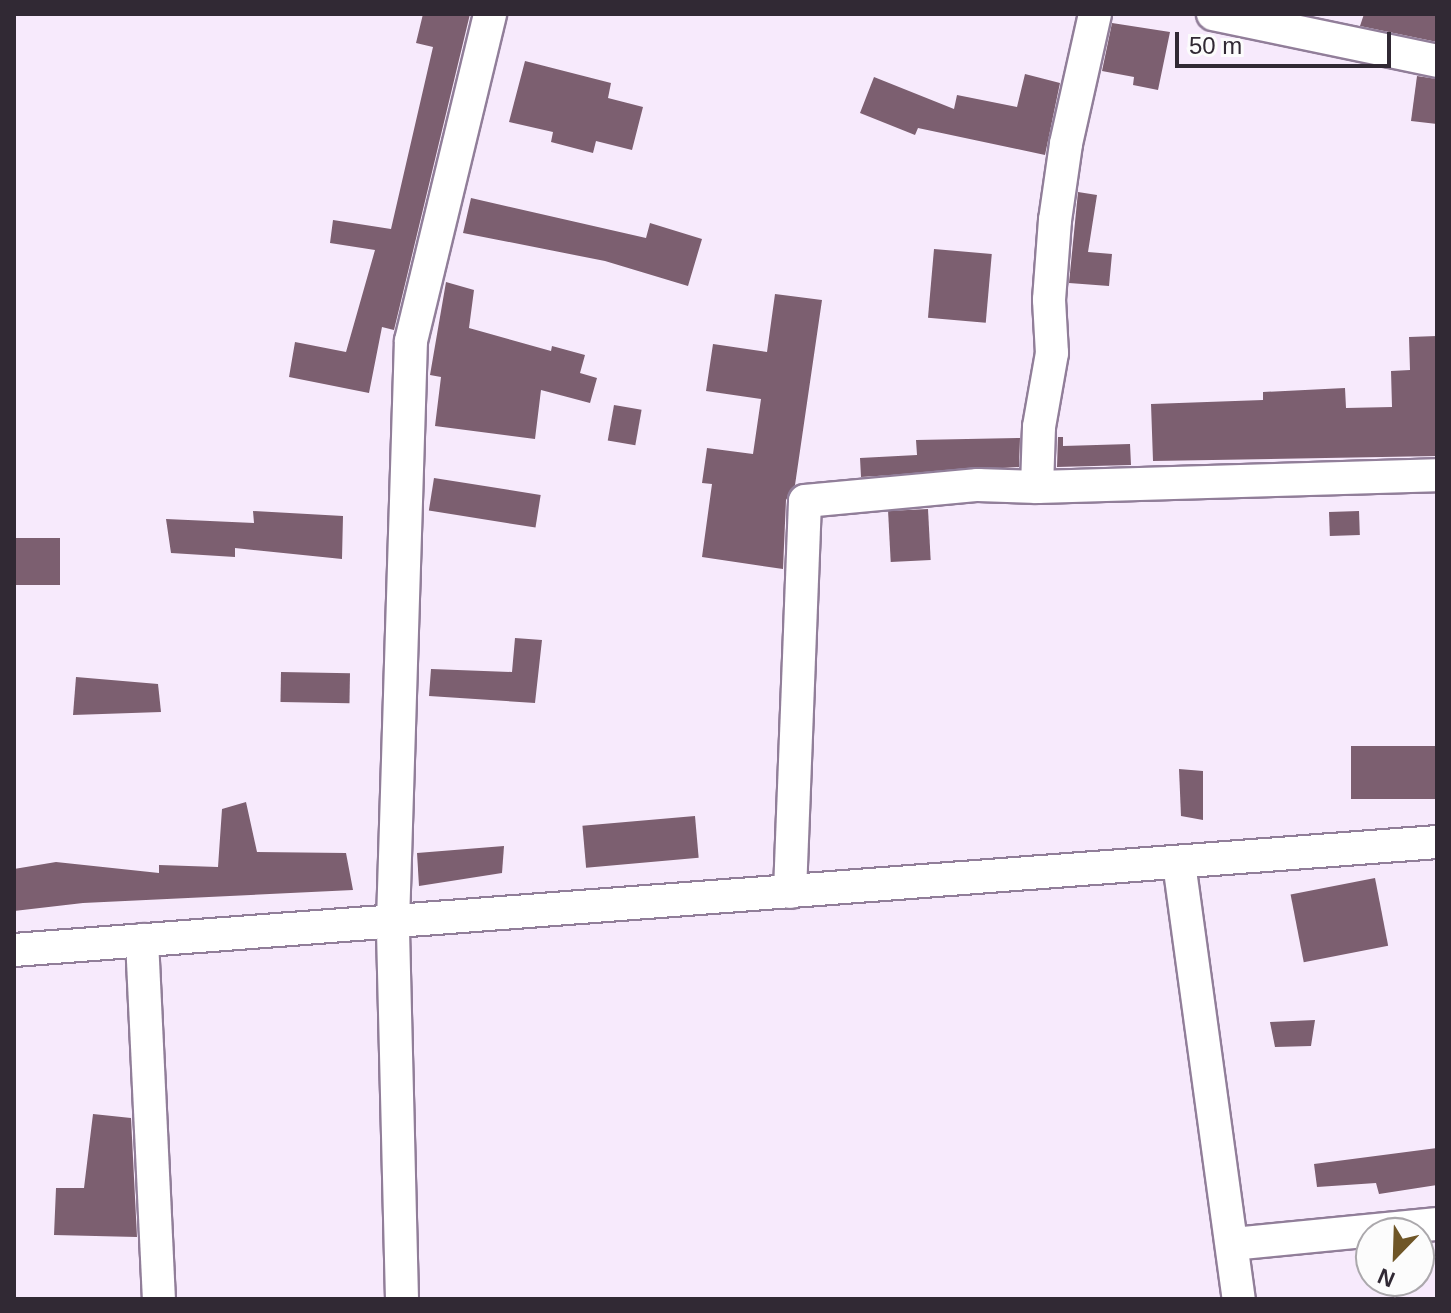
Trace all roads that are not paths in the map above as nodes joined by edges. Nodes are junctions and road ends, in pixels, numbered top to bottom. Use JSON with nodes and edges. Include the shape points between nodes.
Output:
{"nodes":[{"id":1,"x":490,"y":14,"type":"edge"},
{"id":2,"x":1095,"y":14,"type":"edge"},
{"id":3,"x":1213,"y":14,"type":"edge"},
{"id":4,"x":1437,"y":61,"type":"edge"},
{"id":5,"x":1437,"y":475,"type":"edge"},
{"id":6,"x":1037,"y":487,"type":"junction"},
{"id":7,"x":1437,"y":842,"type":"edge"},
{"id":8,"x":1179,"y":863,"type":"junction"},
{"id":9,"x":790,"y":892,"type":"junction"},
{"id":10,"x":393,"y":922,"type":"junction"},
{"id":11,"x":142,"y":940,"type":"junction"},
{"id":12,"x":14,"y":950,"type":"edge"},
{"id":13,"x":1437,"y":1224,"type":"edge"},
{"id":14,"x":1232,"y":1244,"type":"junction"},
{"id":15,"x":159,"y":1299,"type":"edge"},
{"id":16,"x":402,"y":1299,"type":"edge"},
{"id":17,"x":1239,"y":1299,"type":"edge"}],
"edges":[{"from":1,"to":10,"type":"street","via":[[411,341]]},
{"from":2,"to":6,"type":"street","via":[[1073,104],[1055,220],[1049,300],[1052,353],[1039,427]]},
{"from":3,"to":4,"type":"street"},
{"from":5,"to":6,"type":"street"},
{"from":6,"to":9,"type":"street","via":[[978,485],[805,501]]},
{"from":7,"to":8,"type":"street"},
{"from":8,"to":9,"type":"street"},
{"from":8,"to":14,"type":"street"},
{"from":9,"to":10,"type":"street"},
{"from":10,"to":11,"type":"street"},
{"from":10,"to":16,"type":"street"},
{"from":11,"to":12,"type":"street"},
{"from":11,"to":15,"type":"street"},
{"from":13,"to":14,"type":"street"},
{"from":14,"to":17,"type":"street"}]}
